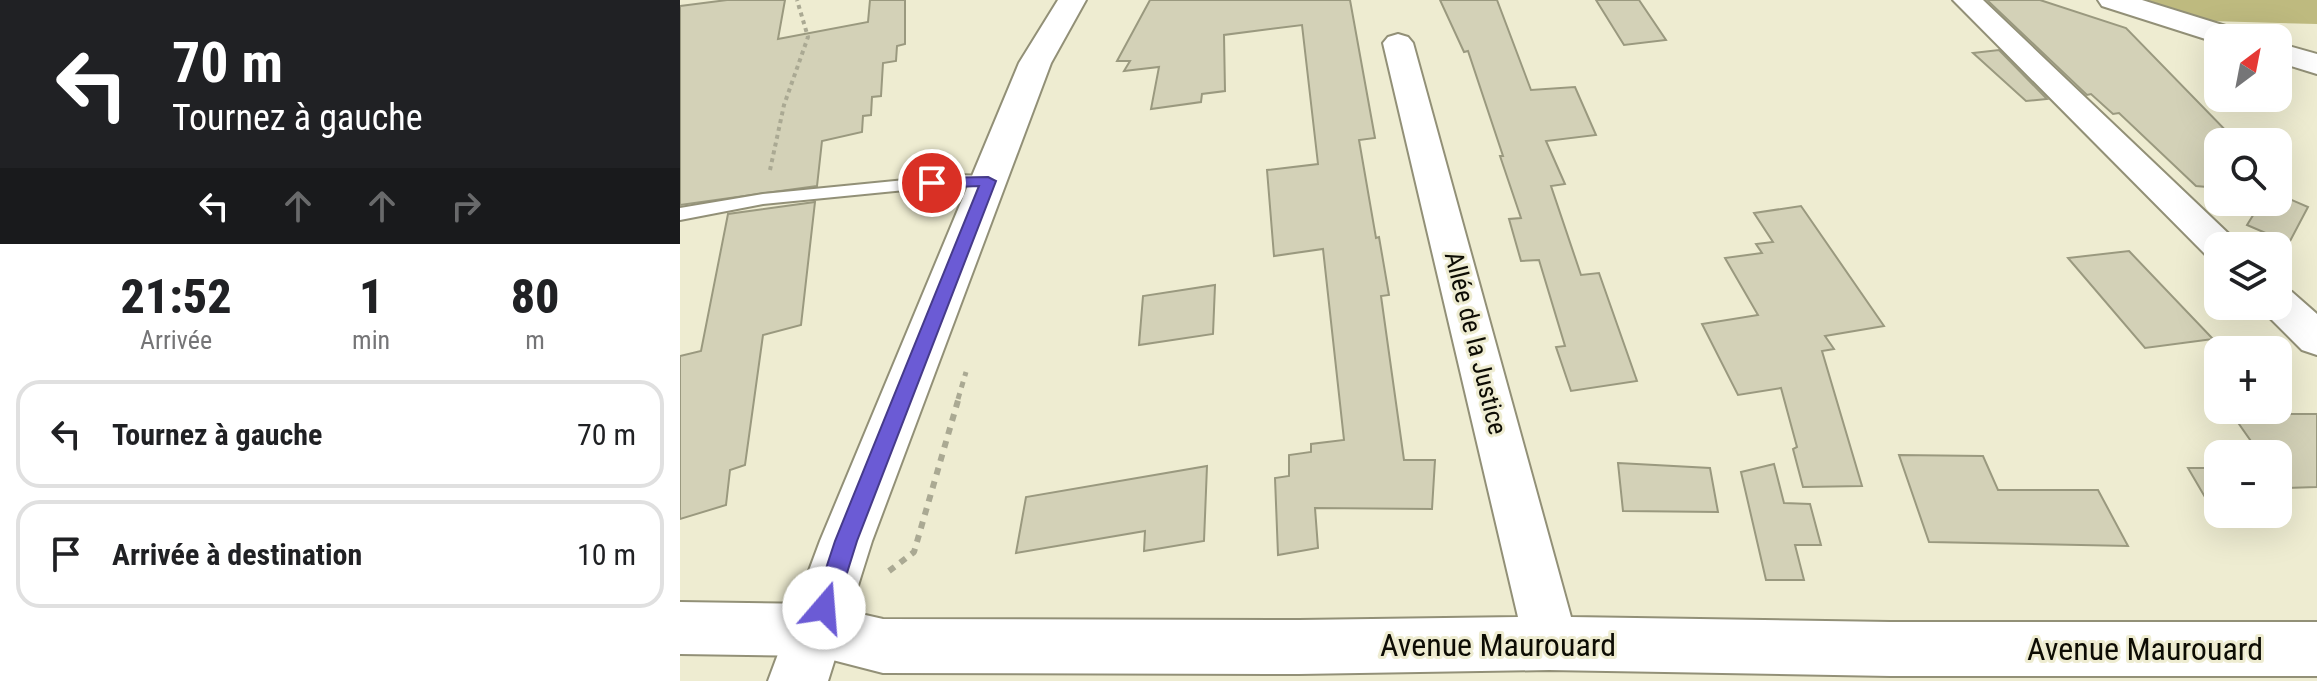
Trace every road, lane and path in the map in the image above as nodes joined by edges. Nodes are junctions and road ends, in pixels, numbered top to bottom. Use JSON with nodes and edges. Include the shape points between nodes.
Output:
{"nodes":[{"id":1,"x":797,"y":0,"type":"edge"},
{"id":2,"x":1072,"y":0,"type":"edge"},
{"id":3,"x":1967,"y":0,"type":"edge"},
{"id":4,"x":2112,"y":0,"type":"edge"},
{"id":5,"x":2204,"y":29,"type":"edge"},
{"id":6,"x":1398,"y":43,"type":"dead end"},
{"id":7,"x":2292,"y":56,"type":"edge"},
{"id":8,"x":2317,"y":64,"type":"edge"},
{"id":9,"x":988,"y":181,"type":"junction"},
{"id":10,"x":763,"y":199,"type":"junction"},
{"id":11,"x":680,"y":214,"type":"edge"},
{"id":12,"x":2205,"y":232,"type":"edge"},
{"id":13,"x":2292,"y":315,"type":"edge"},
{"id":14,"x":2317,"y":339,"type":"edge"},
{"id":15,"x":680,"y":628,"type":"edge"},
{"id":16,"x":1549,"y":643,"type":"junction"},
{"id":17,"x":2317,"y":649,"type":"edge"},
{"id":18,"x":807,"y":655,"type":"edge"},
{"id":19,"x":1296,"y":664,"type":"edge"},
{"id":20,"x":1895,"y":665,"type":"edge"}],
"edges":[{"from":1,"to":10,"type":"path","via":[[808,37],[784,105]]},
{"from":2,"to":9,"type":"street","via":[[1035,63]]},
{"from":3,"to":12,"type":"street"},
{"from":4,"to":5,"type":"street"},
{"from":6,"to":16,"type":"street","name":"Allée de la Justice"},
{"from":7,"to":8,"type":"street"},
{"from":9,"to":10,"type":"lane"},
{"from":9,"to":18,"type":"street","via":[[846,541]]},
{"from":10,"to":11,"type":"lane"},
{"from":13,"to":14,"type":"street"},
{"from":15,"to":18,"type":"street","name":"Avenue Maurouard"},
{"from":16,"to":19,"type":"street","name":"Avenue Maurouard"},
{"from":16,"to":20,"type":"street","name":"Avenue Maurouard"},
{"from":17,"to":20,"type":"street","name":"Avenue Maurouard"},
{"from":18,"to":19,"type":"street","name":"Avenue Maurouard","via":[[883,646]]}]}
